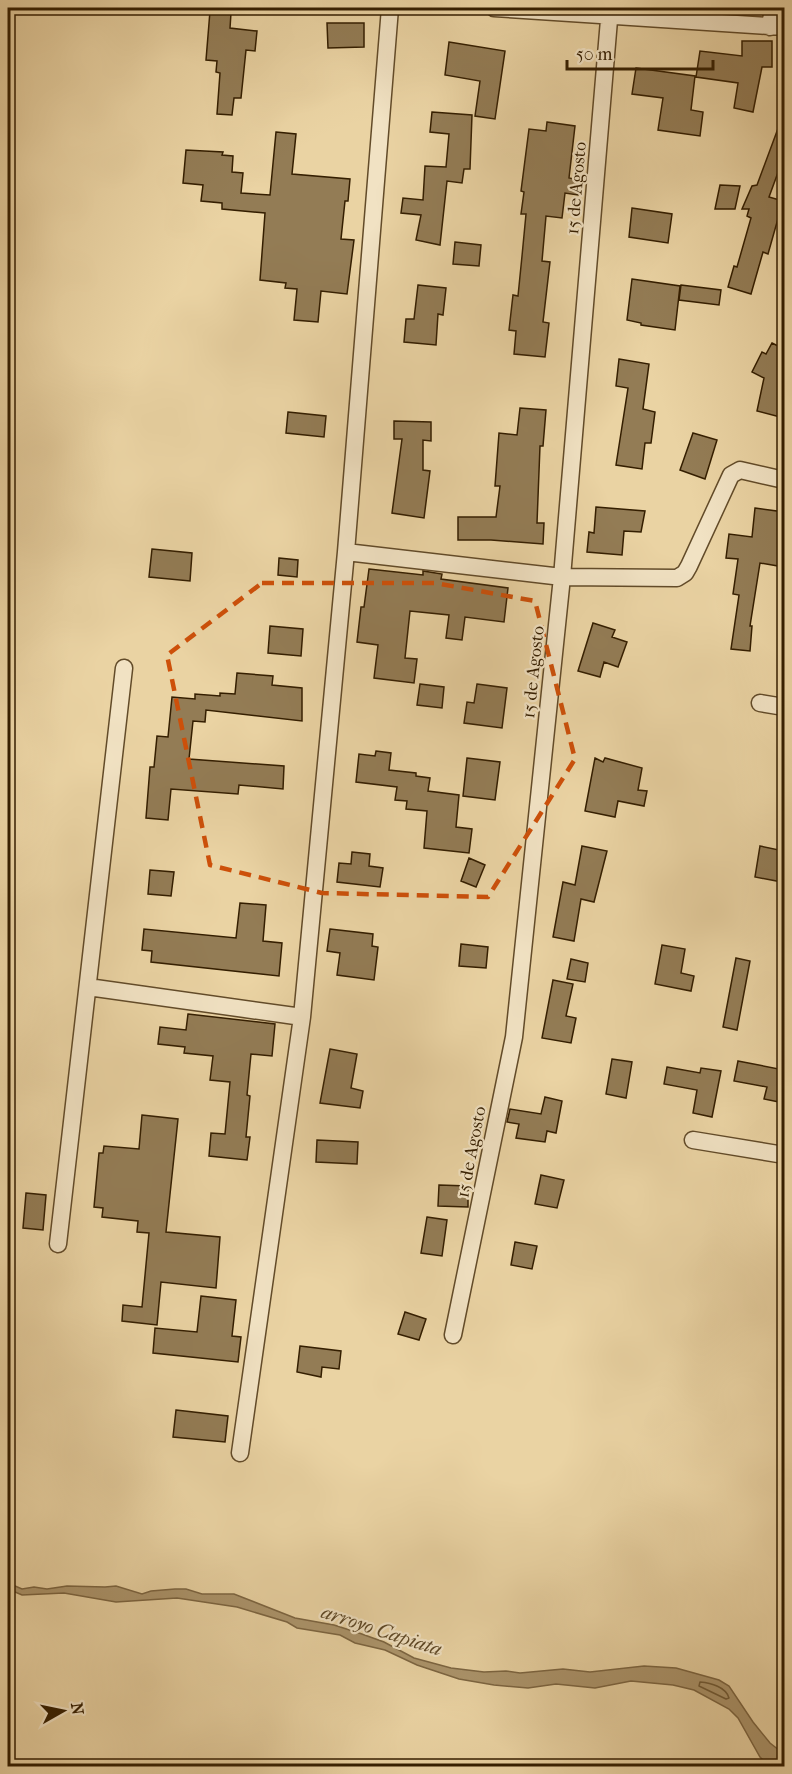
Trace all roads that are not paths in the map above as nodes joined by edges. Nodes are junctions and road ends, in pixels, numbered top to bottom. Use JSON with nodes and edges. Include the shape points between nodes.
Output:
{"nodes":[{"id":1,"x":390,"y":8,"type":"edge"},
{"id":2,"x":494,"y":8,"type":"edge"},
{"id":3,"x":773,"y":8,"type":"edge"},
{"id":4,"x":610,"y":11,"type":"edge"},
{"id":5,"x":777,"y":27,"type":"edge"},
{"id":6,"x":784,"y":480,"type":"edge"},
{"id":7,"x":346,"y":552,"type":"junction"},
{"id":8,"x":562,"y":577,"type":"junction"},
{"id":9,"x":124,"y":668,"type":"dead end"},
{"id":10,"x":760,"y":703,"type":"dead end"},
{"id":11,"x":784,"y":707,"type":"edge"},
{"id":12,"x":88,"y":987,"type":"junction"},
{"id":13,"x":302,"y":1017,"type":"junction"},
{"id":14,"x":693,"y":1140,"type":"dead end"},
{"id":15,"x":784,"y":1155,"type":"edge"},
{"id":16,"x":58,"y":1244,"type":"dead end"},
{"id":17,"x":453,"y":1335,"type":"dead end"},
{"id":18,"x":240,"y":1453,"type":"dead end"}],
"edges":[{"from":1,"to":7,"type":"street"},
{"from":2,"to":4,"type":"street"},
{"from":3,"to":5,"type":"street"},
{"from":4,"to":5,"type":"street"},
{"from":4,"to":8,"type":"street","name":"15 de Agosto"},
{"from":6,"to":8,"type":"street","via":[[740,470],[731,475],[689,566],[677,578]]},
{"from":7,"to":8,"type":"street"},
{"from":7,"to":13,"type":"street"},
{"from":8,"to":17,"type":"street","name":"15 de Agosto","via":[[514,1036]]},
{"from":9,"to":12,"type":"street"},
{"from":10,"to":11,"type":"street"},
{"from":12,"to":13,"type":"street"},
{"from":12,"to":16,"type":"street"},
{"from":13,"to":18,"type":"street"},
{"from":14,"to":15,"type":"street"}]}
